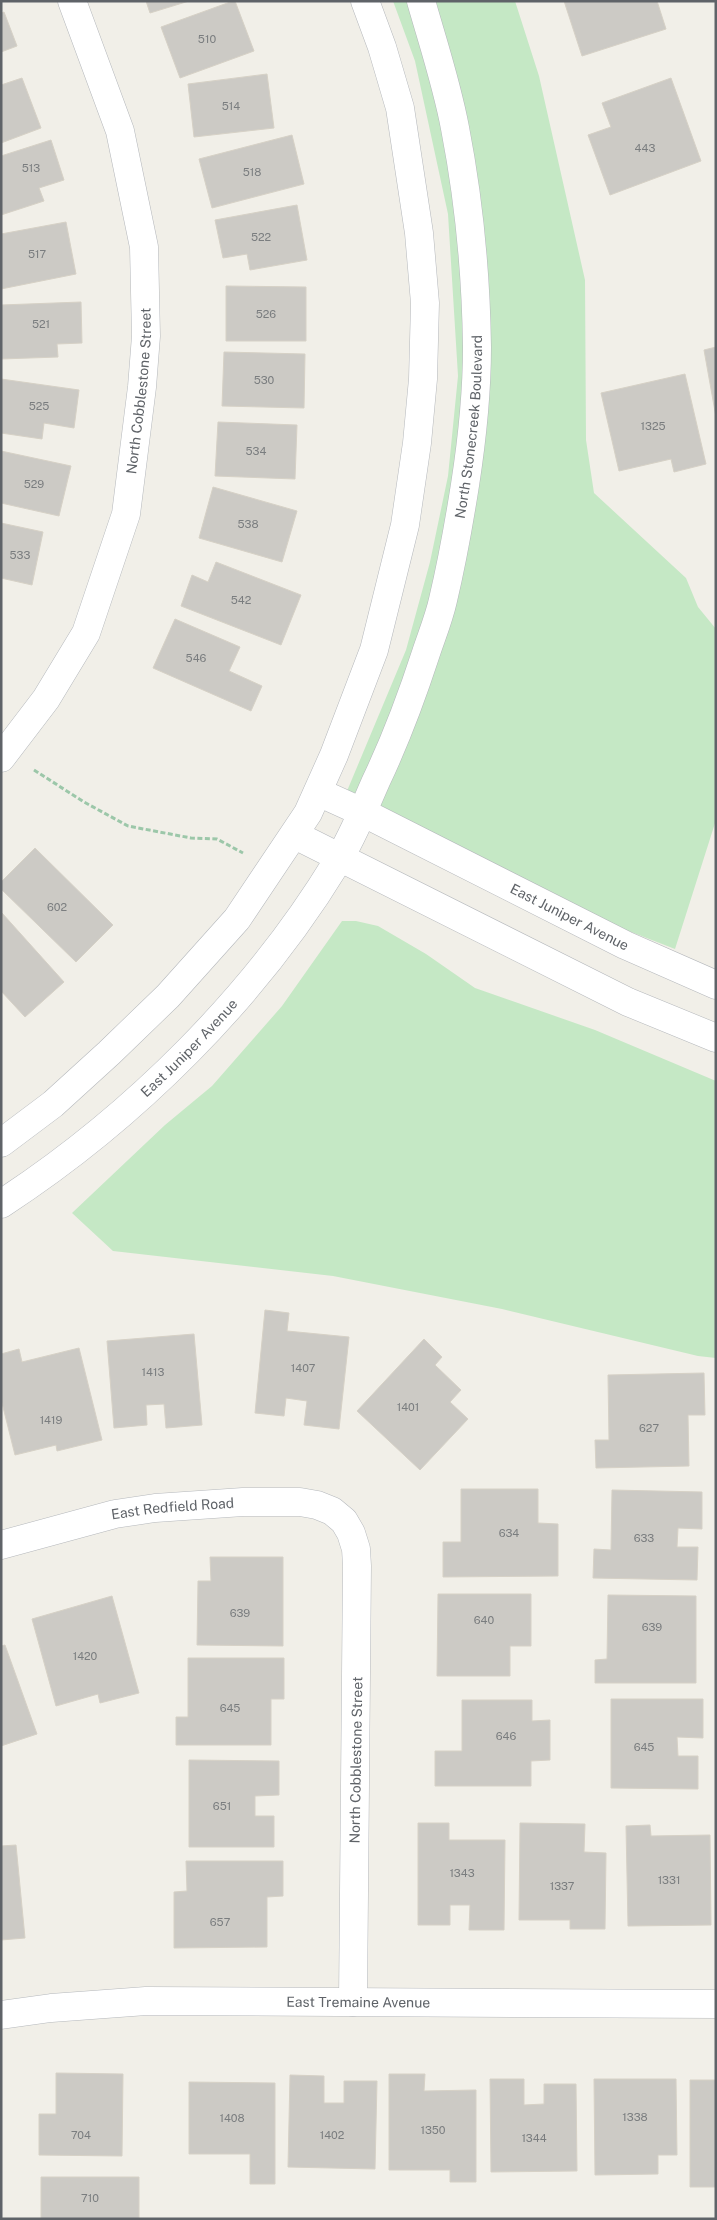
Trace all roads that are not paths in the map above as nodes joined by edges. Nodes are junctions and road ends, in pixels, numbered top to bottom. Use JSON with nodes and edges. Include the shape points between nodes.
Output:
{"nodes":[{"id":1,"x":72,"y":1,"type":"edge"},
{"id":2,"x":365,"y":1,"type":"edge"},
{"id":3,"x":421,"y":1,"type":"edge"},
{"id":4,"x":1,"y":758,"type":"edge"},
{"id":5,"x":362,"y":812,"type":"junction"},
{"id":6,"x":307,"y":814,"type":"junction"},
{"id":7,"x":345,"y":847,"type":"junction"},
{"id":8,"x":716,"y":985,"type":"edge"},
{"id":9,"x":716,"y":1038,"type":"edge"},
{"id":10,"x":1,"y":1143,"type":"edge"},
{"id":11,"x":1,"y":1204,"type":"edge"},
{"id":12,"x":344,"y":1521,"type":"joint"},
{"id":13,"x":1,"y":1545,"type":"edge"},
{"id":14,"x":354,"y":2002,"type":"junction"},
{"id":15,"x":716,"y":2004,"type":"edge"},
{"id":16,"x":1,"y":2016,"type":"edge"}],
"edges":[{"from":1,"to":4,"type":"street","name":"North Cobblestone Street","via":[[120,131],[144,247],[146,336],[142,387],[126,514],[86,633],[46,699]]},
{"from":2,"to":6,"type":"street","via":[[400,108],[410,167],[424,303],[423,379],[418,443],[391,588],[374,650]]},
{"from":3,"to":5,"type":"street","name":"North Stonecreek Boulevard","via":[[455,127],[467,206],[477,351],[472,440],[443,603],[391,752]]},
{"from":5,"to":6,"type":"street","name":"East Juniper Avenue"},
{"from":5,"to":7,"type":"street","name":"North Stonecreek Boulevard"},
{"from":5,"to":8,"type":"street","name":"East Juniper Avenue","via":[[625,945]]},
{"from":6,"to":7,"type":"street"},
{"from":6,"to":10,"type":"street","via":[[237,919],[168,996],[53,1104]]},
{"from":7,"to":9,"type":"street","via":[[628,1002]]},
{"from":7,"to":11,"type":"street","name":"East Juniper Avenue","via":[[320,889],[280,944],[204,1033],[143,1095],[90,1139]]},
{"from":12,"to":13,"type":"street","name":"East Redfield Road","via":[[332,1511],[300,1502],[199,1503],[115,1514]]},
{"from":12,"to":14,"type":"street","name":"North Cobblestone Street","via":[[356,1549],[358,1566]]},
{"from":14,"to":15,"type":"street","name":"East Tremaine Avenue"},
{"from":14,"to":16,"type":"street","name":"East Tremaine Avenue","via":[[146,2001],[51,2008]]}]}
